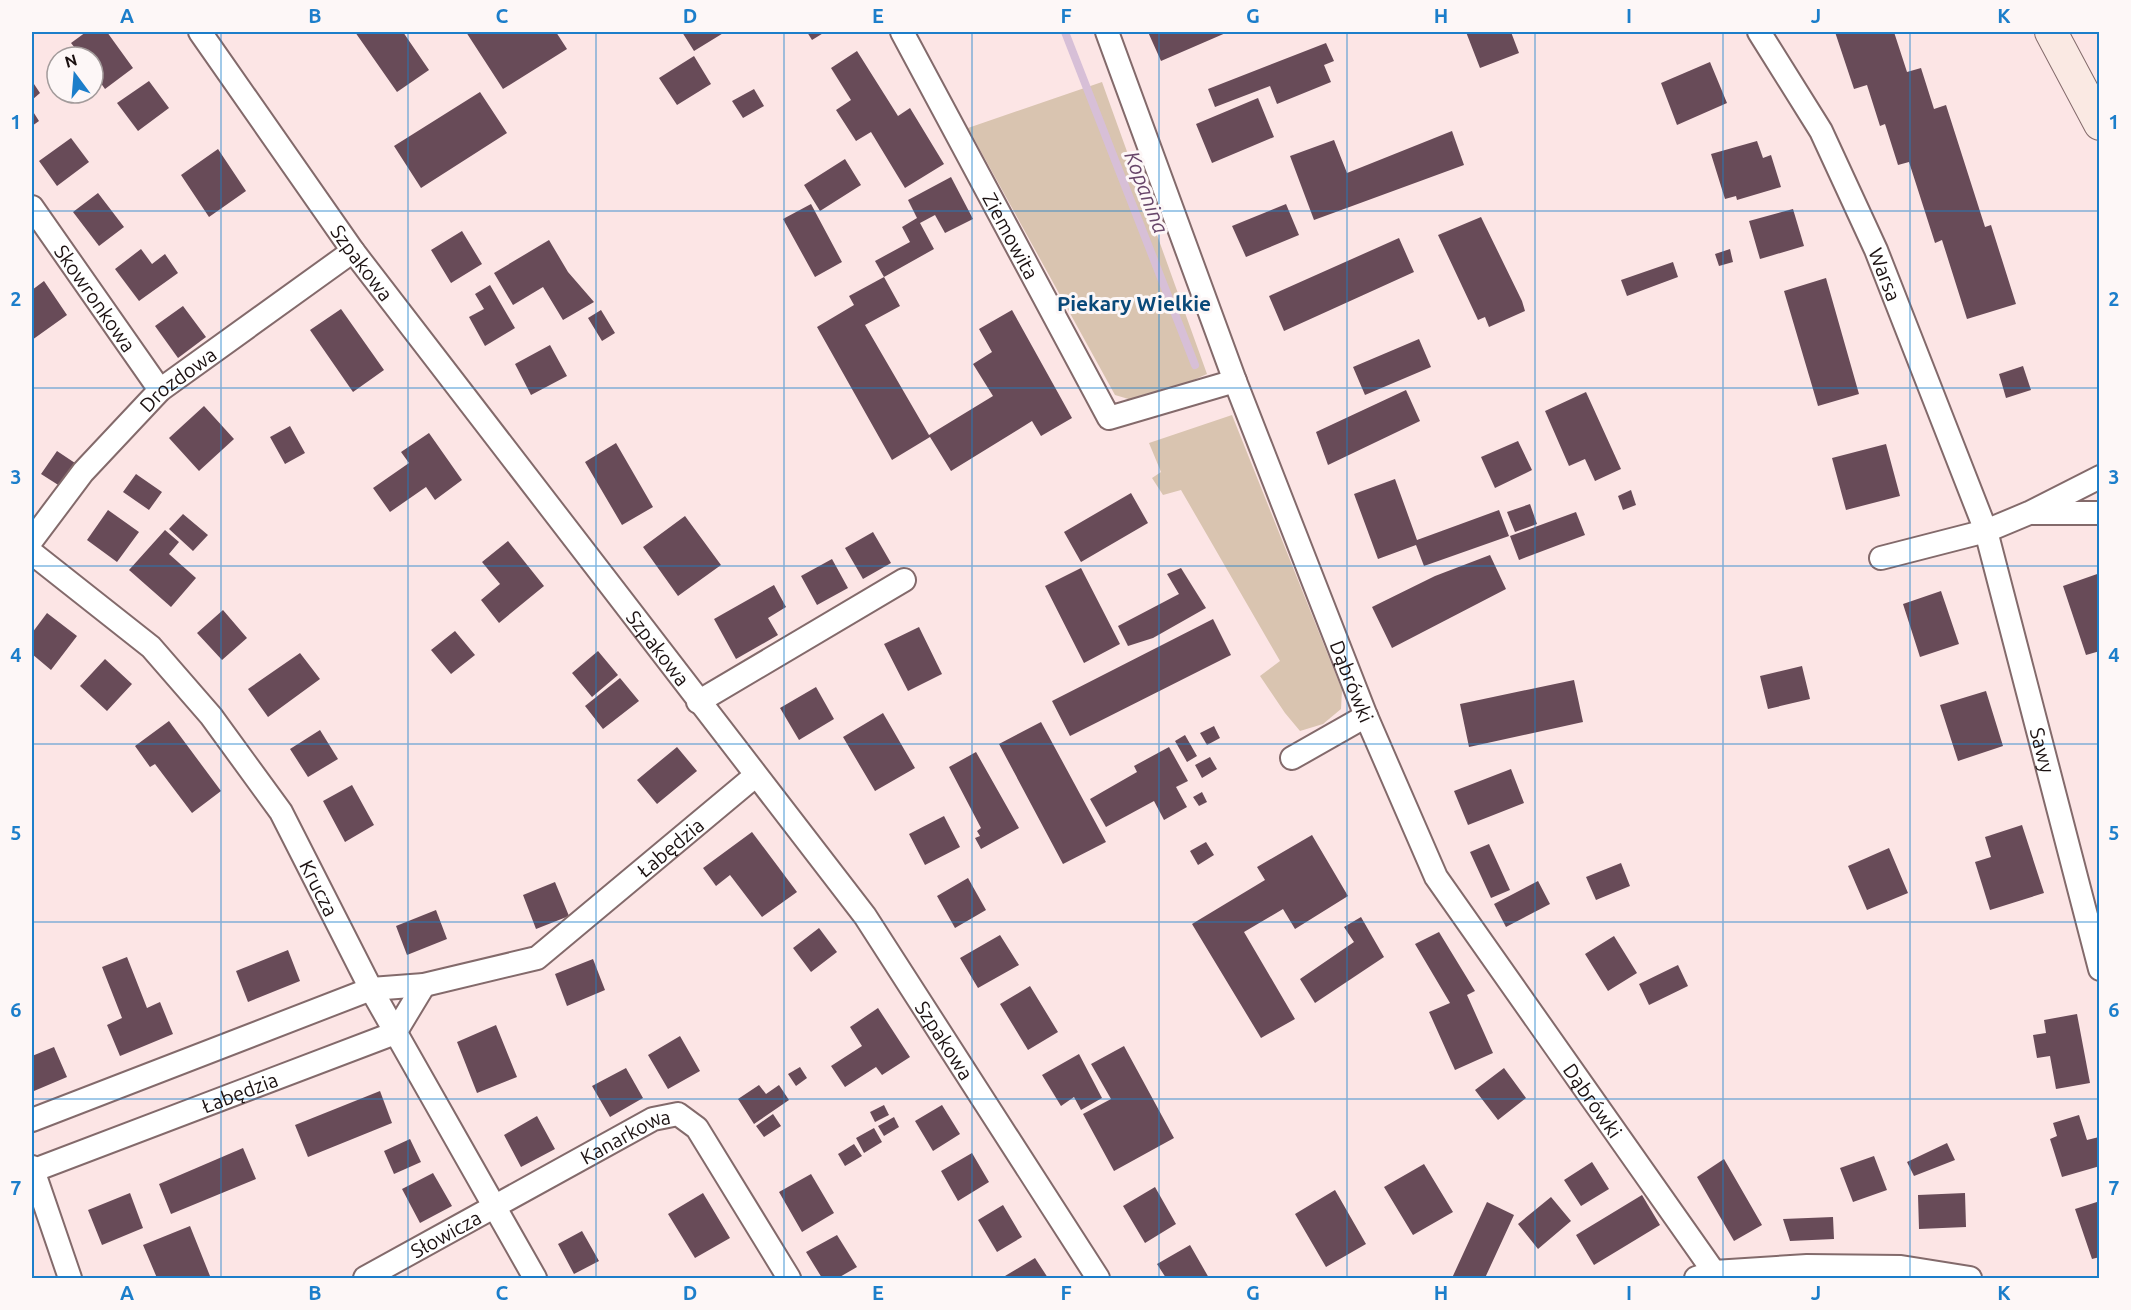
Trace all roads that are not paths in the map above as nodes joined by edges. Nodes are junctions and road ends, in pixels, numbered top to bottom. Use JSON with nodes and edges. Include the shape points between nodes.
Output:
{"nodes":[{"id":1,"x":200,"y":32,"type":"edge"},
{"id":2,"x":902,"y":32,"type":"edge"},
{"id":3,"x":1107,"y":32,"type":"edge"},
{"id":4,"x":1760,"y":32,"type":"edge"},
{"id":5,"x":2050,"y":32,"type":"edge"},
{"id":6,"x":2100,"y":124,"type":"edge"},
{"id":7,"x":32,"y":207,"type":"edge"},
{"id":8,"x":353,"y":251,"type":"junction"},
{"id":9,"x":1234,"y":381,"type":"junction"},
{"id":10,"x":160,"y":390,"type":"junction"},
{"id":11,"x":2100,"y":477,"type":"edge"},
{"id":12,"x":2029,"y":513,"type":"junction"},
{"id":13,"x":2100,"y":513,"type":"edge"},
{"id":14,"x":1986,"y":531,"type":"junction"},
{"id":15,"x":32,"y":540,"type":"edge"},
{"id":16,"x":32,"y":553,"type":"edge"},
{"id":17,"x":1881,"y":558,"type":"dead end"},
{"id":18,"x":904,"y":580,"type":"dead end"},
{"id":19,"x":698,"y":702,"type":"junction"},
{"id":20,"x":1366,"y":716,"type":"junction"},
{"id":21,"x":1292,"y":758,"type":"dead end"},
{"id":22,"x":755,"y":776,"type":"junction"},
{"id":23,"x":2100,"y":969,"type":"edge"},
{"id":24,"x":424,"y":985,"type":"junction"},
{"id":25,"x":371,"y":989,"type":"junction"},
{"id":26,"x":395,"y":1033,"type":"junction"},
{"id":27,"x":32,"y":1120,"type":"edge"},
{"id":28,"x":32,"y":1170,"type":"edge"},
{"id":29,"x":496,"y":1208,"type":"junction"},
{"id":30,"x":1711,"y":1276,"type":"edge"},
{"id":31,"x":70,"y":1278,"type":"edge"},
{"id":32,"x":365,"y":1278,"type":"edge"},
{"id":33,"x":535,"y":1278,"type":"edge"},
{"id":34,"x":789,"y":1278,"type":"edge"},
{"id":35,"x":1098,"y":1278,"type":"edge"},
{"id":36,"x":1970,"y":1278,"type":"edge"}],
"edges":[{"from":1,"to":8,"type":"street","name":"Szpakowa"},
{"from":2,"to":9,"type":"street","name":"Ziemowita","via":[[1109,418]]},
{"from":3,"to":9,"type":"street","name":"Dąbrówki"},
{"from":4,"to":14,"type":"street","name":"Warsa","via":[[1821,131],[1876,250]]},
{"from":5,"to":6,"type":"street"},
{"from":7,"to":10,"type":"street","name":"Skowronkowa"},
{"from":8,"to":10,"type":"street","name":"Drozdowa"},
{"from":8,"to":19,"type":"street","name":"Szpakowa"},
{"from":9,"to":20,"type":"street","name":"Dąbrówki"},
{"from":10,"to":15,"type":"street","name":"Drozdowa","via":[[83,472]]},
{"from":11,"to":12,"type":"street"},
{"from":12,"to":13,"type":"street"},
{"from":12,"to":14,"type":"street"},
{"from":14,"to":17,"type":"street"},
{"from":14,"to":23,"type":"street","name":"Sawy"},
{"from":16,"to":25,"type":"street","name":"Krucza","via":[[151,647],[212,716],[281,812]]},
{"from":18,"to":19,"type":"street"},
{"from":19,"to":22,"type":"street","name":"Szpakowa"},
{"from":20,"to":21,"type":"street"},
{"from":20,"to":30,"type":"street","name":"Dąbrówki","via":[[1436,877]]},
{"from":22,"to":24,"type":"street","name":"Łabędzia","via":[[537,958]]},
{"from":22,"to":35,"type":"street","name":"Szpakowa","via":[[865,916]]},
{"from":24,"to":25,"type":"street","name":"Łabędzia"},
{"from":24,"to":26,"type":"street"},
{"from":25,"to":26,"type":"street","name":"Krucza"},
{"from":25,"to":27,"type":"street","name":"Łabędzia"},
{"from":26,"to":28,"type":"street","name":"Łabędzia"},
{"from":26,"to":29,"type":"street","name":"Krucza"},
{"from":28,"to":31,"type":"street"},
{"from":29,"to":32,"type":"street","name":"Słowicza"},
{"from":29,"to":33,"type":"street","name":"Krucza"},
{"from":29,"to":34,"type":"street","name":"Kanarkowa","via":[[653,1119],[678,1114],[697,1128]]},
{"from":30,"to":36,"type":"street","via":[[1807,1266],[1901,1266]]}]}
